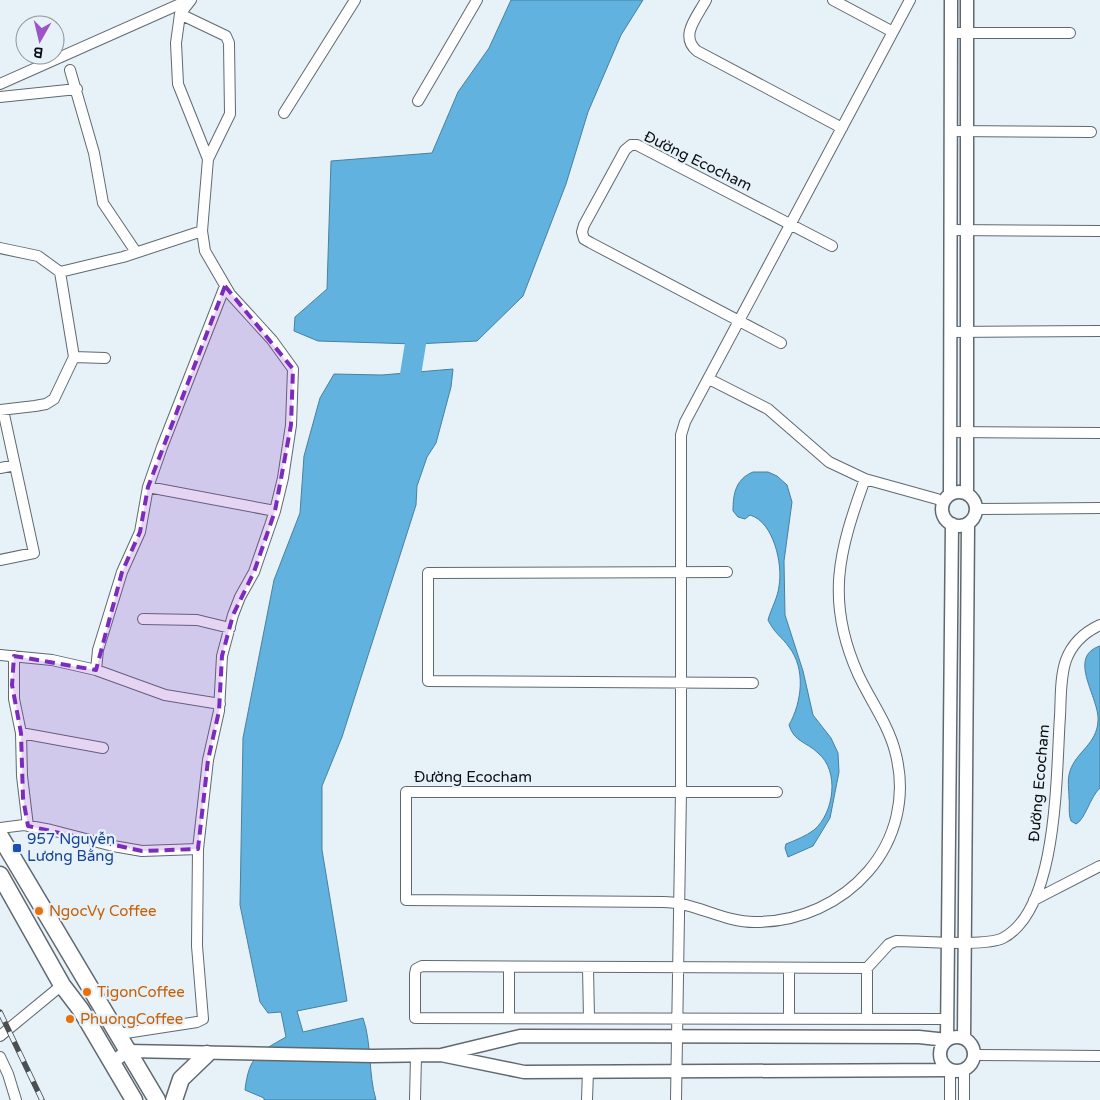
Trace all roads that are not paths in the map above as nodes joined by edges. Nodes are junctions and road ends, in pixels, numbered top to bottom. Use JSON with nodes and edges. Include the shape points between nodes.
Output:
{"nodes":[{"id":1,"x":190,"y":0,"type":"edge"},
{"id":2,"x":355,"y":0,"type":"edge"},
{"id":3,"x":477,"y":0,"type":"edge"},
{"id":4,"x":706,"y":0,"type":"edge"},
{"id":5,"x":833,"y":0,"type":"edge"},
{"id":6,"x":910,"y":0,"type":"edge"},
{"id":7,"x":951,"y":0,"type":"edge"},
{"id":8,"x":967,"y":0,"type":"edge"},
{"id":9,"x":180,"y":14,"type":"junction"},
{"id":10,"x":893,"y":32,"type":"junction"},
{"id":11,"x":952,"y":33,"type":"junction"},
{"id":12,"x":967,"y":33,"type":"junction"},
{"id":13,"x":1070,"y":33,"type":"dead end"},
{"id":14,"x":70,"y":70,"type":"dead end"},
{"id":15,"x":0,"y":84,"type":"edge"},
{"id":16,"x":77,"y":89,"type":"junction"},
{"id":17,"x":0,"y":98,"type":"edge"},
{"id":18,"x":418,"y":101,"type":"dead end"},
{"id":19,"x":284,"y":113,"type":"dead end"},
{"id":20,"x":842,"y":128,"type":"junction"},
{"id":21,"x":952,"y":131,"type":"junction"},
{"id":22,"x":967,"y":131,"type":"junction"},
{"id":23,"x":1090,"y":132,"type":"dead end"},
{"id":24,"x":208,"y":160,"type":"junction"},
{"id":25,"x":791,"y":224,"type":"junction"},
{"id":26,"x":951,"y":230,"type":"junction"},
{"id":27,"x":967,"y":230,"type":"junction"},
{"id":28,"x":202,"y":231,"type":"junction"},
{"id":29,"x":1100,"y":231,"type":"edge"},
{"id":30,"x":832,"y":246,"type":"dead end"},
{"id":31,"x":0,"y":248,"type":"edge"},
{"id":32,"x":136,"y":252,"type":"junction"},
{"id":33,"x":60,"y":272,"type":"junction"},
{"id":34,"x":225,"y":286,"type":"junction"},
{"id":35,"x":740,"y":322,"type":"junction"},
{"id":36,"x":1100,"y":331,"type":"edge"},
{"id":37,"x":951,"y":332,"type":"junction"},
{"id":38,"x":968,"y":332,"type":"junction"},
{"id":39,"x":781,"y":343,"type":"dead end"},
{"id":40,"x":74,"y":357,"type":"junction"},
{"id":41,"x":106,"y":358,"type":"dead end"},
{"id":42,"x":709,"y":379,"type":"junction"},
{"id":43,"x":2,"y":410,"type":"edge"},
{"id":44,"x":950,"y":432,"type":"junction"},
{"id":45,"x":968,"y":432,"type":"junction"},
{"id":46,"x":1100,"y":432,"type":"edge"},
{"id":47,"x":15,"y":465,"type":"junction"},
{"id":48,"x":0,"y":468,"type":"edge"},
{"id":49,"x":865,"y":478,"type":"junction"},
{"id":50,"x":148,"y":487,"type":"junction"},
{"id":51,"x":967,"y":493,"type":"junction"},
{"id":52,"x":950,"y":494,"type":"junction"},
{"id":53,"x":937,"y":499,"type":"dead end"},
{"id":54,"x":1100,"y":508,"type":"edge"},
{"id":55,"x":977,"y":509,"type":"junction"},
{"id":56,"x":275,"y":511,"type":"junction"},
{"id":57,"x":952,"y":524,"type":"junction"},
{"id":58,"x":968,"y":524,"type":"junction"},
{"id":59,"x":0,"y":560,"type":"edge"},
{"id":60,"x":681,"y":572,"type":"junction"},
{"id":61,"x":727,"y":572,"type":"dead end"},
{"id":62,"x":143,"y":620,"type":"dead end"},
{"id":63,"x":1100,"y":625,"type":"edge"},
{"id":64,"x":230,"y":628,"type":"junction"},
{"id":65,"x":0,"y":655,"type":"edge"},
{"id":66,"x":14,"y":656,"type":"junction"},
{"id":67,"x":96,"y":670,"type":"junction"},
{"id":68,"x":681,"y":683,"type":"junction"},
{"id":69,"x":753,"y":683,"type":"dead end"},
{"id":70,"x":220,"y":707,"type":"junction"},
{"id":71,"x":21,"y":733,"type":"junction"},
{"id":72,"x":103,"y":748,"type":"dead end"},
{"id":73,"x":681,"y":792,"type":"junction"},
{"id":74,"x":777,"y":792,"type":"dead end"},
{"id":75,"x":28,"y":826,"type":"junction"},
{"id":76,"x":0,"y":828,"type":"edge"},
{"id":77,"x":0,"y":836,"type":"edge"},
{"id":78,"x":198,"y":849,"type":"junction"},
{"id":79,"x":1100,"y":866,"type":"edge"},
{"id":80,"x":0,"y":875,"type":"edge"},
{"id":81,"x":1034,"y":900,"type":"junction"},
{"id":82,"x":678,"y":902,"type":"junction"},
{"id":83,"x":948,"y":941,"type":"junction"},
{"id":84,"x":965,"y":941,"type":"junction"},
{"id":85,"x":509,"y":967,"type":"junction"},
{"id":86,"x":588,"y":968,"type":"junction"},
{"id":87,"x":678,"y":968,"type":"junction"},
{"id":88,"x":789,"y":968,"type":"junction"},
{"id":89,"x":867,"y":968,"type":"junction"},
{"id":90,"x":62,"y":985,"type":"junction"},
{"id":91,"x":509,"y":1018,"type":"junction"},
{"id":92,"x":589,"y":1018,"type":"junction"},
{"id":93,"x":677,"y":1018,"type":"junction"},
{"id":94,"x":789,"y":1018,"type":"junction"},
{"id":95,"x":867,"y":1018,"type":"junction"},
{"id":96,"x":948,"y":1019,"type":"junction"},
{"id":97,"x":119,"y":1034,"type":"junction"},
{"id":98,"x":0,"y":1036,"type":"edge"},
{"id":99,"x":677,"y":1036,"type":"junction"},
{"id":100,"x":964,"y":1038,"type":"junction"},
{"id":101,"x":947,"y":1040,"type":"junction"},
{"id":102,"x":127,"y":1051,"type":"junction"},
{"id":103,"x":207,"y":1054,"type":"junction"},
{"id":104,"x":441,"y":1055,"type":"junction"},
{"id":105,"x":975,"y":1055,"type":"junction"},
{"id":106,"x":0,"y":1056,"type":"edge"},
{"id":107,"x":416,"y":1056,"type":"junction"},
{"id":108,"x":1100,"y":1056,"type":"edge"},
{"id":109,"x":112,"y":1063,"type":"junction"},
{"id":110,"x":950,"y":1070,"type":"junction"},
{"id":111,"x":964,"y":1070,"type":"junction"},
{"id":112,"x":676,"y":1071,"type":"junction"},
{"id":113,"x":588,"y":1072,"type":"junction"},
{"id":114,"x":16,"y":1100,"type":"edge"},
{"id":115,"x":134,"y":1100,"type":"edge"},
{"id":116,"x":157,"y":1100,"type":"edge"},
{"id":117,"x":174,"y":1100,"type":"edge"},
{"id":118,"x":414,"y":1100,"type":"edge"},
{"id":119,"x":587,"y":1100,"type":"edge"},
{"id":120,"x":676,"y":1100,"type":"edge"},
{"id":121,"x":950,"y":1100,"type":"edge"},
{"id":122,"x":964,"y":1100,"type":"edge"}],
"edges":[{"from":1,"to":9,"type":"street"},
{"from":1,"to":15,"type":"street"},
{"from":2,"to":19,"type":"street"},
{"from":3,"to":18,"type":"street"},
{"from":4,"to":20,"type":"street","via":[[690,31],[689,45]]},
{"from":5,"to":10,"type":"street"},
{"from":6,"to":10,"type":"street"},
{"from":7,"to":11,"type":"street"},
{"from":8,"to":12,"type":"street"},
{"from":9,"to":24,"type":"street","via":[[176,43],[178,84]]},
{"from":9,"to":24,"type":"street","via":[[226,36],[229,43],[230,114]]},
{"from":10,"to":20,"type":"street"},
{"from":11,"to":12,"type":"street"},
{"from":11,"to":21,"type":"street"},
{"from":12,"to":13,"type":"street"},
{"from":12,"to":22,"type":"street"},
{"from":14,"to":16,"type":"street"},
{"from":16,"to":17,"type":"street"},
{"from":16,"to":32,"type":"street","via":[[104,203]]},
{"from":20,"to":25,"type":"street"},
{"from":21,"to":22,"type":"street"},
{"from":21,"to":26,"type":"street"},
{"from":22,"to":23,"type":"street"},
{"from":22,"to":27,"type":"street"},
{"from":24,"to":28,"type":"street"},
{"from":25,"to":30,"type":"street","name":"Đường Ecocham"},
{"from":25,"to":35,"type":"street"},
{"from":25,"to":35,"type":"street","name":"Đường Ecocham","via":[[637,145],[631,145],[584,224],[584,239],[591,244]]},
{"from":26,"to":27,"type":"street"},
{"from":26,"to":37,"type":"street"},
{"from":27,"to":29,"type":"street"},
{"from":27,"to":38,"type":"street"},
{"from":28,"to":32,"type":"street"},
{"from":28,"to":34,"type":"street","via":[[205,251]]},
{"from":31,"to":33,"type":"street","via":[[38,256]]},
{"from":32,"to":33,"type":"street"},
{"from":33,"to":40,"type":"street"},
{"from":34,"to":50,"type":"street"},
{"from":34,"to":56,"type":"street","via":[[293,369],[291,425]]},
{"from":35,"to":39,"type":"street","name":"Đường Ecocham"},
{"from":35,"to":42,"type":"street"},
{"from":36,"to":38,"type":"street"},
{"from":37,"to":38,"type":"street"},
{"from":37,"to":44,"type":"street"},
{"from":38,"to":45,"type":"street"},
{"from":40,"to":41,"type":"street"},
{"from":40,"to":43,"type":"street","via":[[54,399],[46,404]]},
{"from":42,"to":49,"type":"street","via":[[768,409],[829,462]]},
{"from":42,"to":60,"type":"street","via":[[681,435]]},
{"from":43,"to":47,"type":"street"},
{"from":44,"to":45,"type":"street"},
{"from":44,"to":52,"type":"street"},
{"from":45,"to":46,"type":"street"},
{"from":45,"to":51,"type":"street"},
{"from":47,"to":48,"type":"street"},
{"from":47,"to":59,"type":"street","via":[[34,553]]},
{"from":49,"to":53,"type":"street"},
{"from":49,"to":82,"type":"street","name":"Đường Ecocham","via":[[849,523],[839,566],[837,594],[857,672],[890,734],[900,777],[900,802],[886,846],[874,865],[846,892],[820,909],[798,917],[752,922],[710,914]]},
{"from":50,"to":56,"type":"street"},
{"from":50,"to":67,"type":"street","via":[[140,532],[122,572],[98,650]]},
{"from":51,"to":52,"type":"street","via":[[957,491]]},
{"from":51,"to":55,"type":"street","via":[[974,499]]},
{"from":52,"to":57,"type":"street","via":[[942,509]]},
{"from":54,"to":55,"type":"street"},
{"from":55,"to":58,"type":"street"},
{"from":56,"to":64,"type":"street"},
{"from":57,"to":58,"type":"street"},
{"from":57,"to":83,"type":"street"},
{"from":58,"to":84,"type":"street"},
{"from":60,"to":61,"type":"street"},
{"from":60,"to":68,"type":"street"},
{"from":60,"to":68,"type":"street","via":[[428,573],[428,681]]},
{"from":62,"to":64,"type":"street","via":[[197,620]]},
{"from":63,"to":81,"type":"street","name":"Đường Ecocham","via":[[1075,644],[1063,670],[1052,826],[1044,871]]},
{"from":64,"to":70,"type":"street","via":[[222,656]]},
{"from":65,"to":66,"type":"street"},
{"from":66,"to":67,"type":"street"},
{"from":66,"to":71,"type":"street","via":[[14,699]]},
{"from":67,"to":70,"type":"street","via":[[165,695]]},
{"from":68,"to":69,"type":"street"},
{"from":68,"to":73,"type":"street"},
{"from":70,"to":78,"type":"street","via":[[208,760]]},
{"from":71,"to":72,"type":"street"},
{"from":71,"to":75,"type":"street","via":[[22,784]]},
{"from":73,"to":74,"type":"street","name":"Đường Ecocham"},
{"from":73,"to":82,"type":"street"},
{"from":73,"to":82,"type":"street","name":"Đường Ecocham","via":[[406,792],[406,900]]},
{"from":75,"to":76,"type":"street"},
{"from":75,"to":78,"type":"street","via":[[142,851]]},
{"from":77,"to":97,"type":"highway"},
{"from":78,"to":97,"type":"street","via":[[197,946],[203,1018],[197,1022]]},
{"from":79,"to":81,"type":"street"},
{"from":80,"to":90,"type":"highway"},
{"from":81,"to":84,"type":"street","name":"Đường Ecocham","via":[[1019,924],[1002,938]]},
{"from":82,"to":87,"type":"street"},
{"from":83,"to":84,"type":"street","name":"Đường Ecocham"},
{"from":83,"to":89,"type":"street","name":"Đường Ecocham","via":[[892,942]]},
{"from":83,"to":96,"type":"street"},
{"from":84,"to":100,"type":"street"},
{"from":85,"to":86,"type":"street"},
{"from":85,"to":91,"type":"street"},
{"from":85,"to":91,"type":"street","via":[[419,967],[415,974],[415,1018]]},
{"from":86,"to":87,"type":"street"},
{"from":86,"to":92,"type":"street"},
{"from":87,"to":88,"type":"street"},
{"from":87,"to":93,"type":"street"},
{"from":88,"to":89,"type":"street"},
{"from":88,"to":94,"type":"street"},
{"from":89,"to":95,"type":"street"},
{"from":90,"to":98,"type":"street"},
{"from":90,"to":109,"type":"highway"},
{"from":91,"to":92,"type":"street"},
{"from":92,"to":93,"type":"street"},
{"from":93,"to":94,"type":"street"},
{"from":93,"to":99,"type":"street"},
{"from":94,"to":95,"type":"street"},
{"from":95,"to":96,"type":"street"},
{"from":96,"to":101,"type":"street"},
{"from":97,"to":102,"type":"highway"},
{"from":99,"to":101,"type":"street","via":[[919,1037]]},
{"from":99,"to":104,"type":"street","via":[[520,1036]]},
{"from":99,"to":112,"type":"street"},
{"from":100,"to":101,"type":"street"},
{"from":100,"to":105,"type":"street","via":[[972,1045]]},
{"from":101,"to":110,"type":"street","via":[[941,1047],[940,1057]]},
{"from":102,"to":103,"type":"street"},
{"from":102,"to":109,"type":"street"},
{"from":102,"to":116,"type":"highway"},
{"from":103,"to":107,"type":"street"},
{"from":103,"to":117,"type":"highway","via":[[181,1079]]},
{"from":104,"to":107,"type":"street"},
{"from":104,"to":113,"type":"street","via":[[524,1072]]},
{"from":105,"to":108,"type":"street"},
{"from":105,"to":111,"type":"street","via":[[971,1065]]},
{"from":106,"to":114,"type":"street"},
{"from":107,"to":118,"type":"street"},
{"from":109,"to":115,"type":"highway"},
{"from":110,"to":111,"type":"street"},
{"from":110,"to":112,"type":"street"},
{"from":110,"to":121,"type":"street"},
{"from":111,"to":122,"type":"street"},
{"from":112,"to":113,"type":"street"},
{"from":112,"to":120,"type":"street"},
{"from":113,"to":119,"type":"street"}]}
